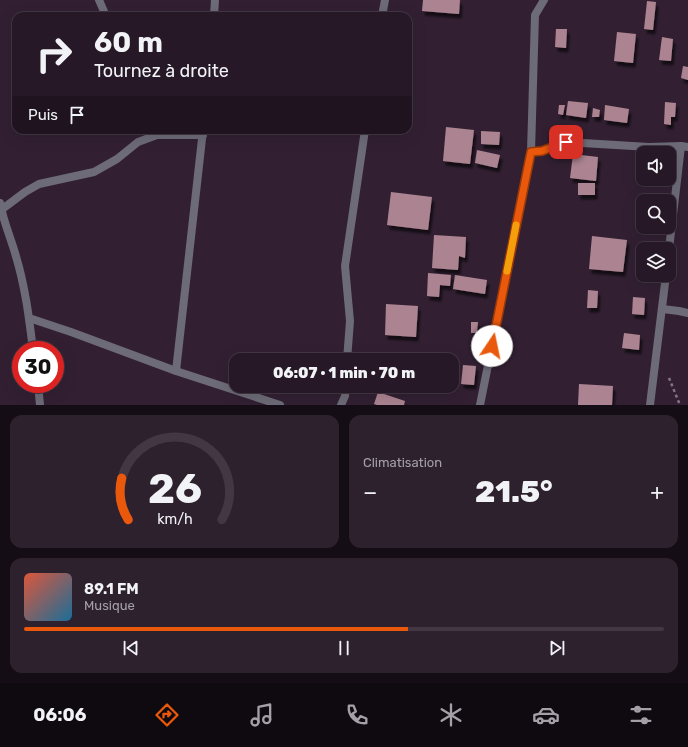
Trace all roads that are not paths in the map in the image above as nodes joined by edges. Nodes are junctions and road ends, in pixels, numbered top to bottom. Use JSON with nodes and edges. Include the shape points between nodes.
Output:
{"nodes":[{"id":1,"x":99,"y":0,"type":"edge"},
{"id":2,"x":215,"y":0,"type":"edge"},
{"id":3,"x":385,"y":0,"type":"edge"},
{"id":4,"x":544,"y":0,"type":"edge"},
{"id":5,"x":104,"y":12,"type":"edge"},
{"id":6,"x":214,"y":12,"type":"edge"},
{"id":7,"x":383,"y":12,"type":"edge"},
{"id":8,"x":152,"y":134,"type":"edge"},
{"id":9,"x":203,"y":134,"type":"edge"},
{"id":10,"x":364,"y":134,"type":"edge"},
{"id":11,"x":684,"y":146,"type":"edge"},
{"id":12,"x":531,"y":152,"type":"junction"},
{"id":13,"x":1,"y":212,"type":"edge"},
{"id":14,"x":670,"y":242,"type":"edge"},
{"id":15,"x":665,"y":282,"type":"edge"},
{"id":16,"x":662,"y":309,"type":"junction"},
{"id":17,"x":688,"y":313,"type":"edge"},
{"id":18,"x":29,"y":318,"type":"junction"},
{"id":19,"x":32,"y":341,"type":"edge"},
{"id":20,"x":348,"y":353,"type":"edge"},
{"id":21,"x":176,"y":371,"type":"junction"},
{"id":22,"x":39,"y":393,"type":"edge"},
{"id":23,"x":345,"y":393,"type":"edge"},
{"id":24,"x":40,"y":405,"type":"edge"},
{"id":25,"x":280,"y":405,"type":"edge"},
{"id":26,"x":341,"y":405,"type":"edge"},
{"id":27,"x":480,"y":405,"type":"edge"},
{"id":28,"x":650,"y":405,"type":"edge"}],
"edges":[{"from":1,"to":5,"type":"street"},
{"from":2,"to":6,"type":"street"},
{"from":3,"to":7,"type":"street"},
{"from":4,"to":12,"type":"street","via":[[535,15]]},
{"from":8,"to":13,"type":"street","via":[[94,172],[39,184]]},
{"from":9,"to":21,"type":"street"},
{"from":10,"to":20,"type":"street","via":[[345,266],[350,321]]},
{"from":11,"to":12,"type":"street","via":[[649,147],[566,142],[542,151]]},
{"from":11,"to":14,"type":"street"},
{"from":12,"to":27,"type":"street"},
{"from":13,"to":18,"type":"street","via":[[15,253]]},
{"from":15,"to":16,"type":"street"},
{"from":16,"to":17,"type":"street"},
{"from":16,"to":28,"type":"street"},
{"from":18,"to":19,"type":"street"},
{"from":18,"to":21,"type":"street"},
{"from":21,"to":25,"type":"street"},
{"from":22,"to":24,"type":"street"},
{"from":23,"to":26,"type":"street"}]}
